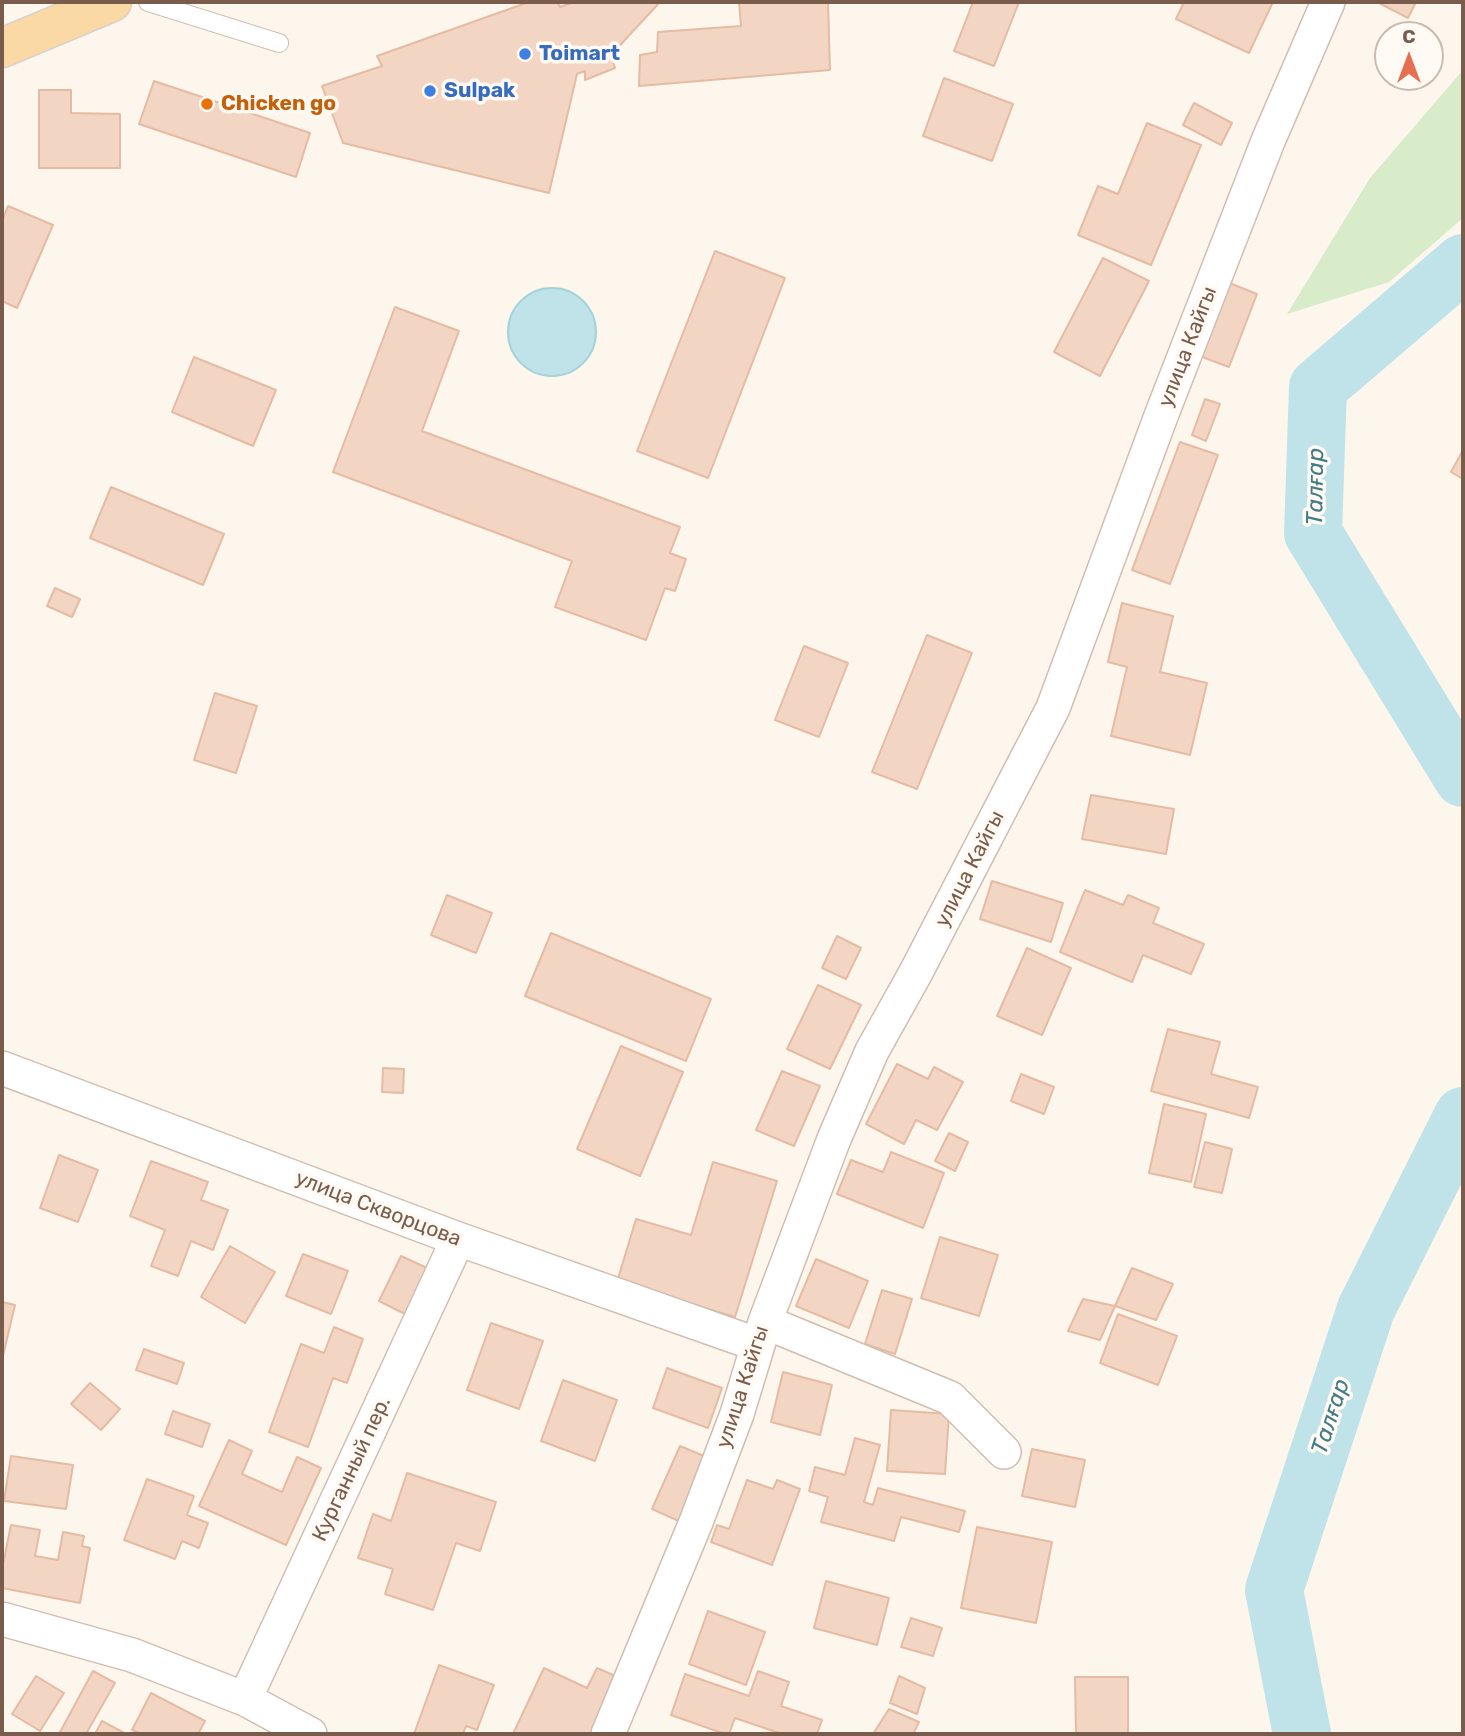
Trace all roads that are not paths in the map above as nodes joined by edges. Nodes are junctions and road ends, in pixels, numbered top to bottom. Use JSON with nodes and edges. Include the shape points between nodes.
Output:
{"nodes":[{"id":1,"x":112,"y":2,"type":"edge"},
{"id":2,"x":148,"y":2,"type":"edge"},
{"id":3,"x":1328,"y":2,"type":"edge"},
{"id":4,"x":279,"y":43,"type":"dead end"},
{"id":5,"x":2,"y":48,"type":"edge"},
{"id":6,"x":2,"y":1068,"type":"edge"},
{"id":7,"x":458,"y":1239,"type":"junction"},
{"id":8,"x":760,"y":1333,"type":"junction"},
{"id":9,"x":1004,"y":1452,"type":"dead end"},
{"id":10,"x":2,"y":1619,"type":"edge"},
{"id":11,"x":245,"y":1699,"type":"junction"},
{"id":12,"x":310,"y":1734,"type":"edge"},
{"id":13,"x":608,"y":1734,"type":"edge"}],
"edges":[{"from":1,"to":5,"type":"main road"},
{"from":2,"to":4,"type":"lane"},
{"from":3,"to":8,"type":"street","name":"улица Кайгы","via":[[1268,141],[1053,708],[872,1051]]},
{"from":6,"to":7,"type":"street","name":"улица Скворцова"},
{"from":7,"to":8,"type":"street","name":"улица Скворцова"},
{"from":7,"to":11,"type":"street","name":"Курганный пер."},
{"from":8,"to":9,"type":"street","name":"улица Скворцова","via":[[950,1398]]},
{"from":8,"to":13,"type":"street","name":"улица Кайгы","via":[[737,1414]]},
{"from":10,"to":11,"type":"street","via":[[132,1655]]},
{"from":11,"to":12,"type":"street"}]}
